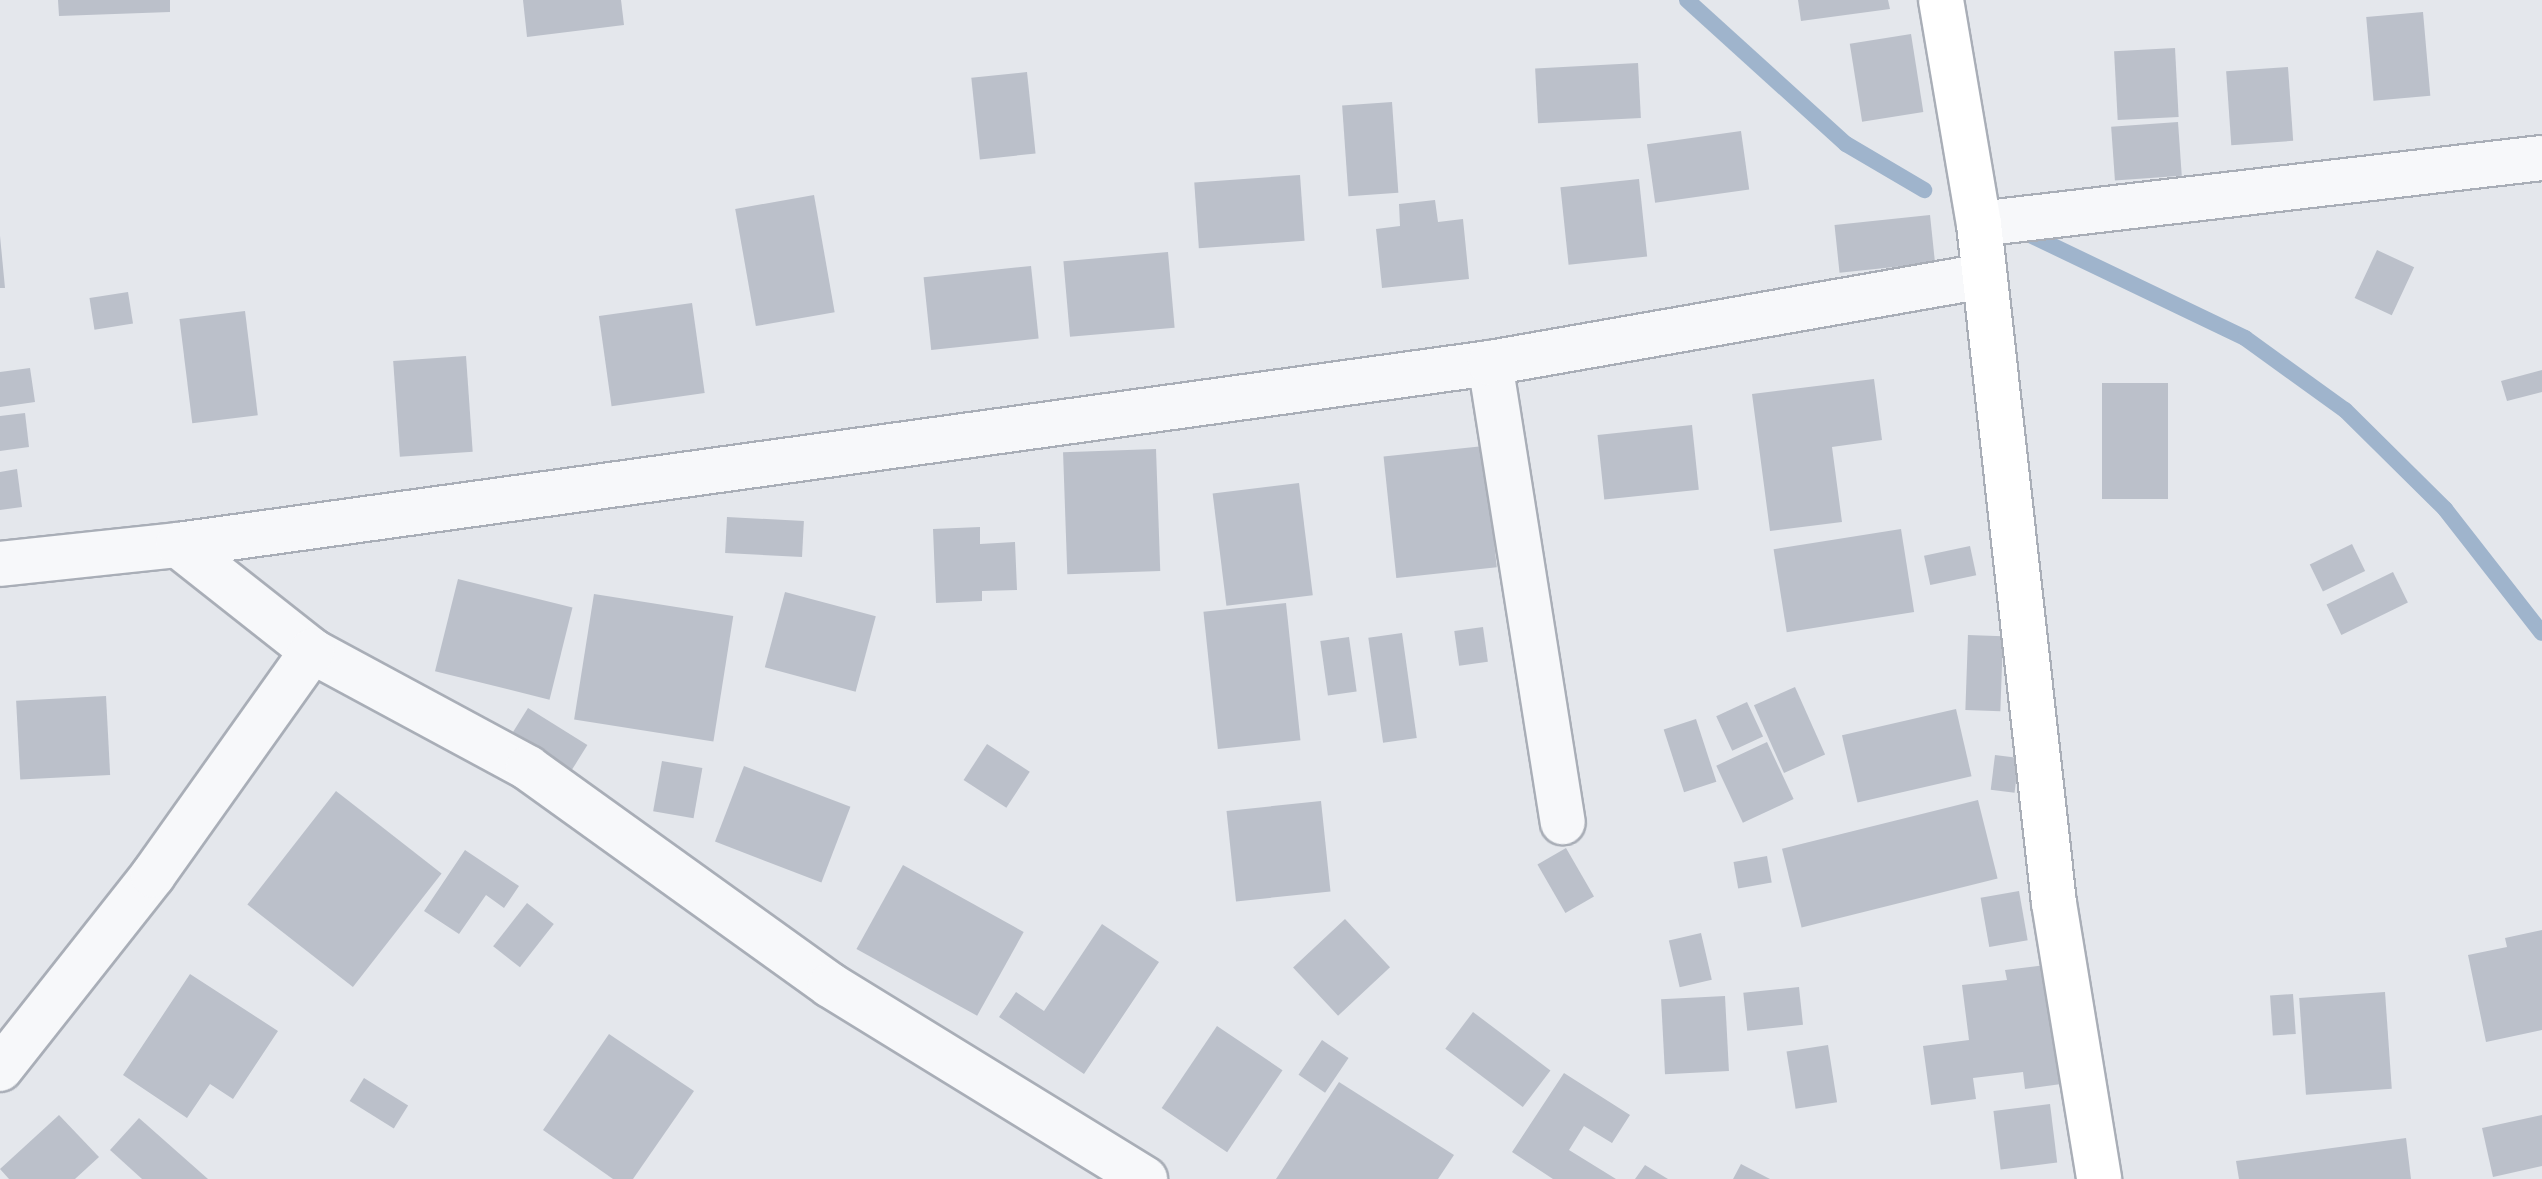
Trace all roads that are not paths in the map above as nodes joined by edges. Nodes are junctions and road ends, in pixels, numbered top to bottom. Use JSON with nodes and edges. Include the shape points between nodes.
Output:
{"nodes":[{"id":1,"x":1941,"y":0,"type":"edge"},
{"id":2,"x":2542,"y":158,"type":"edge"},
{"id":3,"x":1979,"y":224,"type":"junction"},
{"id":4,"x":1984,"y":276,"type":"junction"},
{"id":5,"x":1490,"y":363,"type":"junction"},
{"id":6,"x":178,"y":545,"type":"junction"},
{"id":7,"x":0,"y":564,"type":"edge"},
{"id":8,"x":312,"y":651,"type":"junction"},
{"id":9,"x":1563,"y":822,"type":"dead end"},
{"id":10,"x":0,"y":1069,"type":"edge"},
{"id":11,"x":1145,"y":1179,"type":"edge"},
{"id":12,"x":2099,"y":1179,"type":"edge"}],
"edges":[{"from":1,"to":3,"type":"highway"},
{"from":2,"to":3,"type":"street"},
{"from":3,"to":4,"type":"highway"},
{"from":4,"to":5,"type":"street"},
{"from":4,"to":12,"type":"highway","via":[[2054,903]]},
{"from":5,"to":6,"type":"street"},
{"from":5,"to":9,"type":"street"},
{"from":6,"to":7,"type":"street"},
{"from":6,"to":8,"type":"street"},
{"from":8,"to":10,"type":"street","via":[[153,875]]},
{"from":8,"to":11,"type":"street","via":[[528,768],[830,985]]}]}
